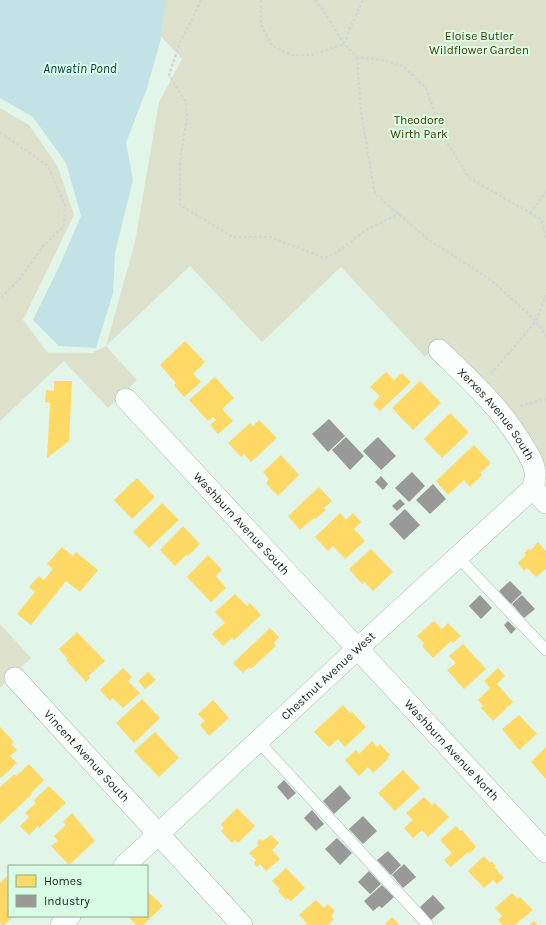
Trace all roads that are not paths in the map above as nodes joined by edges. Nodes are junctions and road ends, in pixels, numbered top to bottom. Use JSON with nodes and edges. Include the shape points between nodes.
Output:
{"nodes":[{"id":1,"x":439,"y":350,"type":"dead end"},
{"id":2,"x":126,"y":399,"type":"dead end"},
{"id":3,"x":539,"y":495,"type":"edge"},
{"id":4,"x":458,"y":557,"type":"junction"},
{"id":5,"x":357,"y":649,"type":"junction"},
{"id":6,"x":546,"y":650,"type":"edge"},
{"id":7,"x":15,"y":678,"type":"dead end"},
{"id":8,"x":258,"y":741,"type":"junction"},
{"id":9,"x":158,"y":834,"type":"junction"},
{"id":10,"x":546,"y":852,"type":"edge"},
{"id":11,"x":125,"y":865,"type":"edge"},
{"id":12,"x":69,"y":917,"type":"edge"},
{"id":13,"x":61,"y":925,"type":"edge"},
{"id":14,"x":242,"y":925,"type":"edge"},
{"id":15,"x":428,"y":925,"type":"edge"}],
"edges":[{"from":1,"to":3,"type":"street","name":"Xerxes Avenue South","via":[[479,388],[519,437],[532,460]]},
{"from":2,"to":5,"type":"street","name":"Washburn Avenue South"},
{"from":3,"to":4,"type":"street","name":"Chestnut Avenue West"},
{"from":4,"to":5,"type":"street","name":"Chestnut Avenue West"},
{"from":4,"to":6,"type":"lane"},
{"from":5,"to":8,"type":"street","name":"Chestnut Avenue West"},
{"from":5,"to":10,"type":"street","name":"Washburn Avenue North"},
{"from":7,"to":9,"type":"street","name":"Vincent Avenue South"},
{"from":8,"to":9,"type":"street","name":"Chestnut Avenue West"},
{"from":8,"to":15,"type":"lane"},
{"from":9,"to":11,"type":"street","name":"Chestnut Avenue West"},
{"from":9,"to":14,"type":"street","name":"Vincent Avenue South"},
{"from":12,"to":13,"type":"street"}]}
